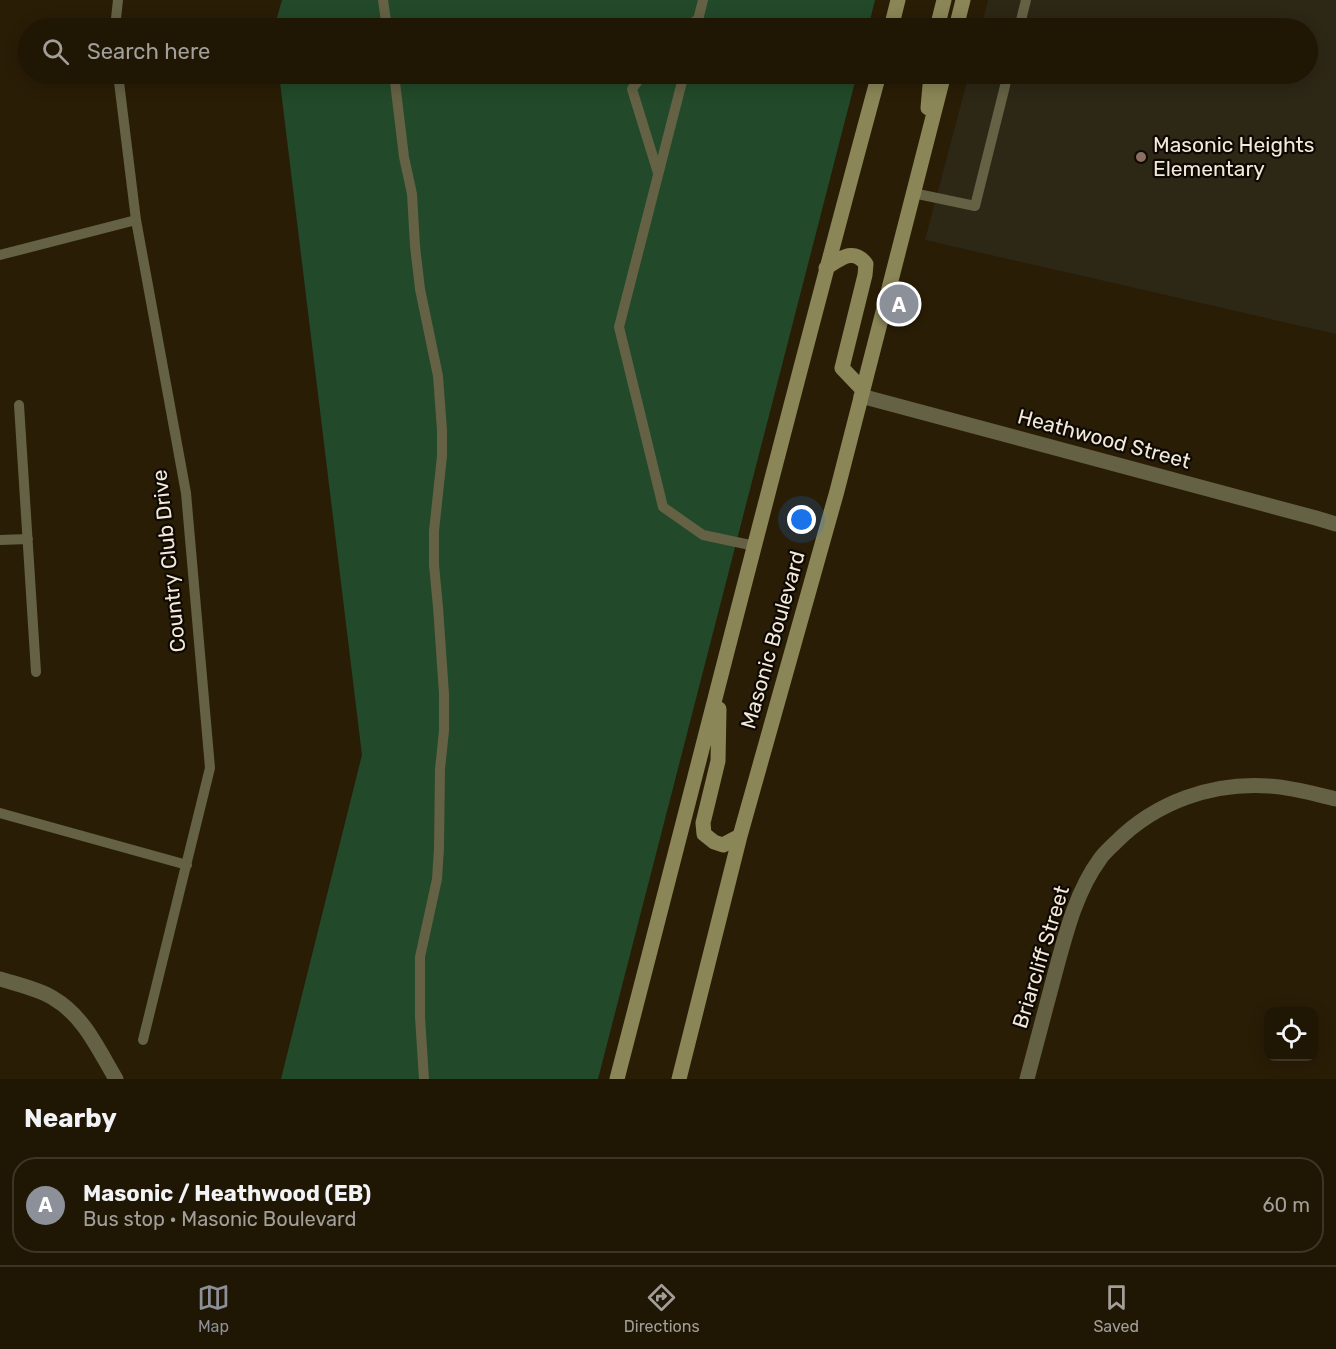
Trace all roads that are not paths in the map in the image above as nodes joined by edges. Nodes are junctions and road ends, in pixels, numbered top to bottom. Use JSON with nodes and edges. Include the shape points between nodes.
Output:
{"nodes":[{"id":1,"x":118,"y":0,"type":"edge"},
{"id":2,"x":383,"y":0,"type":"edge"},
{"id":3,"x":703,"y":0,"type":"edge"},
{"id":4,"x":898,"y":0,"type":"edge"},
{"id":5,"x":944,"y":0,"type":"edge"},
{"id":6,"x":963,"y":0,"type":"edge"},
{"id":7,"x":1026,"y":0,"type":"edge"},
{"id":8,"x":116,"y":18,"type":"edge"},
{"id":9,"x":386,"y":18,"type":"edge"},
{"id":10,"x":698,"y":18,"type":"edge"},
{"id":11,"x":894,"y":18,"type":"edge"},
{"id":12,"x":940,"y":18,"type":"edge"},
{"id":13,"x":958,"y":18,"type":"edge"},
{"id":14,"x":1022,"y":18,"type":"edge"},
{"id":15,"x":119,"y":84,"type":"edge"},
{"id":16,"x":395,"y":84,"type":"edge"},
{"id":17,"x":636,"y":84,"type":"edge"},
{"id":18,"x":681,"y":84,"type":"edge"},
{"id":19,"x":876,"y":84,"type":"edge"},
{"id":20,"x":930,"y":84,"type":"edge"},
{"id":21,"x":942,"y":84,"type":"edge"},
{"id":22,"x":1006,"y":84,"type":"edge"},
{"id":23,"x":926,"y":147,"type":"junction"},
{"id":24,"x":658,"y":174,"type":"junction"},
{"id":25,"x":914,"y":193,"type":"junction"},
{"id":26,"x":136,"y":220,"type":"junction"},
{"id":27,"x":0,"y":255,"type":"edge"},
{"id":28,"x":826,"y":268,"type":"junction"},
{"id":29,"x":862,"y":393,"type":"junction"},
{"id":30,"x":19,"y":405,"type":"dead end"},
{"id":31,"x":1336,"y":524,"type":"edge"},
{"id":32,"x":28,"y":539,"type":"junction"},
{"id":33,"x":0,"y":540,"type":"edge"},
{"id":34,"x":755,"y":546,"type":"junction"},
{"id":35,"x":36,"y":672,"type":"dead end"},
{"id":36,"x":720,"y":685,"type":"junction"},
{"id":37,"x":1336,"y":799,"type":"edge"},
{"id":38,"x":0,"y":813,"type":"edge"},
{"id":39,"x":740,"y":836,"type":"junction"},
{"id":40,"x":187,"y":865,"type":"junction"},
{"id":41,"x":0,"y":979,"type":"edge"},
{"id":42,"x":143,"y":1040,"type":"dead end"},
{"id":43,"x":116,"y":1079,"type":"edge"},
{"id":44,"x":424,"y":1079,"type":"edge"},
{"id":45,"x":617,"y":1079,"type":"edge"},
{"id":46,"x":680,"y":1079,"type":"edge"},
{"id":47,"x":1027,"y":1079,"type":"edge"}],
"edges":[{"from":1,"to":8,"type":"lane"},
{"from":2,"to":9,"type":"lane"},
{"from":3,"to":10,"type":"lane"},
{"from":4,"to":11,"type":"main road"},
{"from":5,"to":12,"type":"main road"},
{"from":6,"to":13,"type":"main road"},
{"from":7,"to":14,"type":"lane"},
{"from":15,"to":26,"type":"lane","name":"Country Club Drive"},
{"from":16,"to":44,"type":"lane","via":[[412,194],[420,289],[438,376],[442,430],[434,565],[444,731],[437,879],[420,957]]},
{"from":17,"to":24,"type":"lane","via":[[632,89]]},
{"from":18,"to":24,"type":"lane"},
{"from":19,"to":28,"type":"main road","name":"Masonic Boulevard"},
{"from":20,"to":23,"type":"main road"},
{"from":21,"to":23,"type":"main road","name":"Masonic Boulevard"},
{"from":22,"to":25,"type":"lane","via":[[975,206]]},
{"from":23,"to":25,"type":"main road","name":"Masonic Boulevard"},
{"from":24,"to":34,"type":"lane","via":[[619,327],[654,476],[663,507],[703,535]]},
{"from":25,"to":29,"type":"main road","name":"Masonic Boulevard"},
{"from":26,"to":27,"type":"lane"},
{"from":26,"to":40,"type":"lane","name":"Country Club Drive","via":[[186,493],[210,768]]},
{"from":28,"to":29,"type":"main road","via":[[853,255],[866,264],[842,368]]},
{"from":28,"to":34,"type":"main road","name":"Masonic Boulevard"},
{"from":29,"to":31,"type":"street","name":"Heathwood Street"},
{"from":29,"to":39,"type":"main road","name":"Masonic Boulevard"},
{"from":30,"to":32,"type":"lane"},
{"from":32,"to":33,"type":"lane"},
{"from":32,"to":35,"type":"lane"},
{"from":34,"to":36,"type":"main road","name":"Masonic Boulevard"},
{"from":36,"to":39,"type":"main road","via":[[718,761],[703,823],[704,834],[723,844]]},
{"from":36,"to":45,"type":"main road","name":"Masonic Boulevard"},
{"from":37,"to":47,"type":"street","name":"Briarcliff Street","via":[[1270,786],[1226,787],[1203,791],[1165,806],[1127,831],[1100,858],[1081,892],[1065,935]]},
{"from":38,"to":40,"type":"lane"},
{"from":39,"to":46,"type":"main road","name":"Masonic Boulevard"},
{"from":40,"to":42,"type":"lane","name":"Country Club Drive"},
{"from":41,"to":43,"type":"street","via":[[51,996],[71,1010]]}]}
